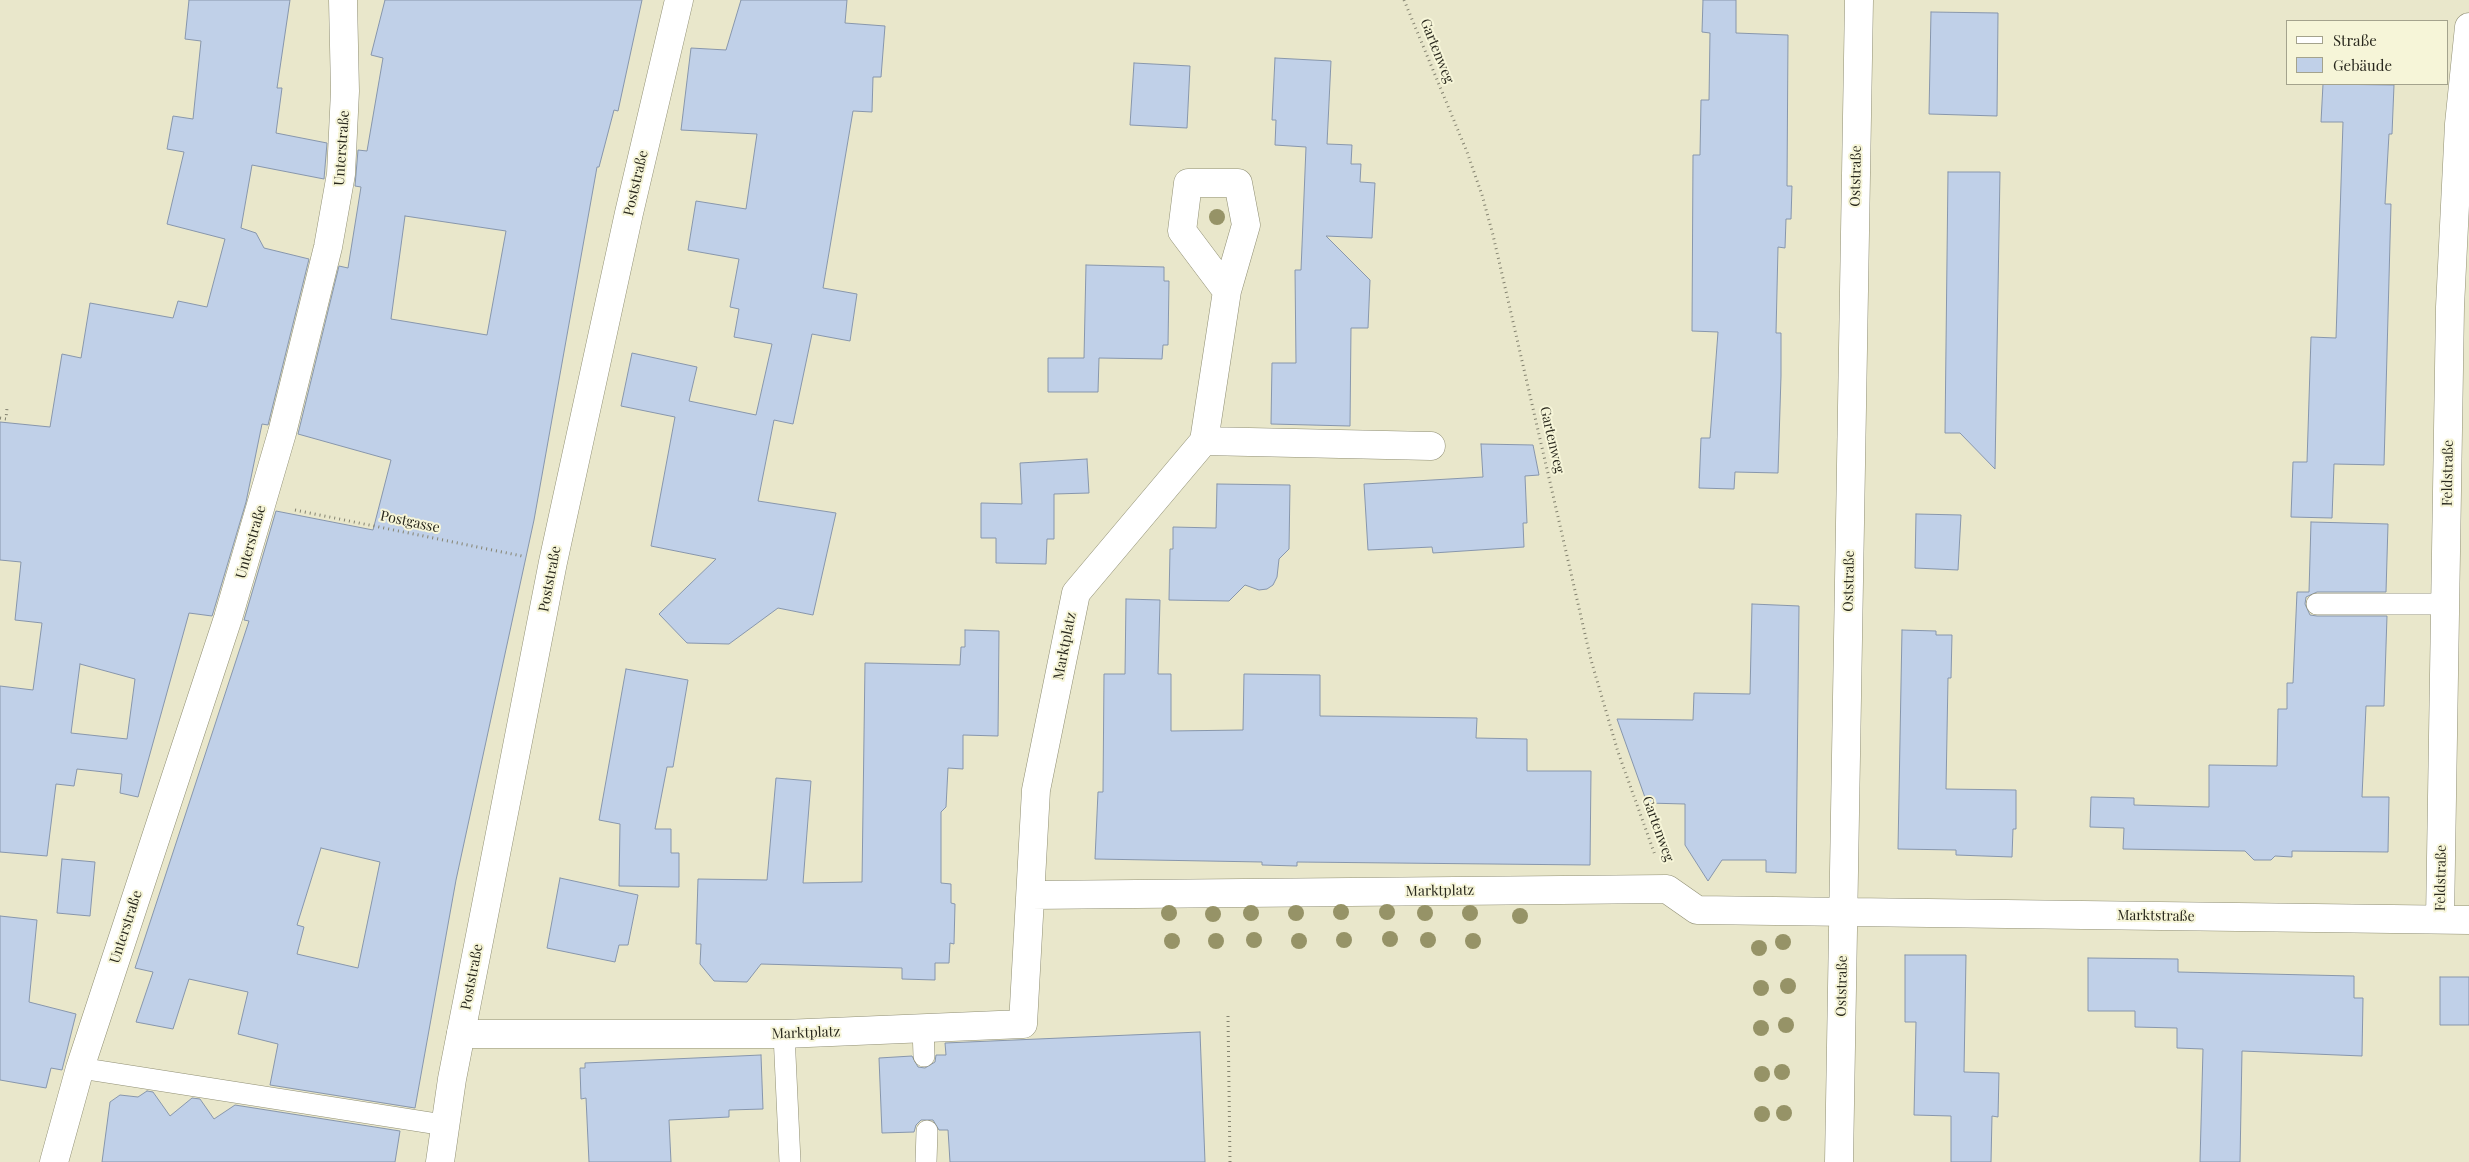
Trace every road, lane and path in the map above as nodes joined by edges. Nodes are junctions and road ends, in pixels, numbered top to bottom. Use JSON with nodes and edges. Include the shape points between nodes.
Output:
{"nodes":[{"id":1,"x":343,"y":0,"type":"edge"},
{"id":2,"x":678,"y":0,"type":"edge"},
{"id":3,"x":1404,"y":0,"type":"edge"},
{"id":4,"x":1859,"y":0,"type":"edge"},
{"id":5,"x":2469,"y":27,"type":"edge"},
{"id":6,"x":1227,"y":291,"type":"dead end"},
{"id":7,"x":7,"y":408,"type":"dead end"},
{"id":8,"x":0,"y":418,"type":"edge"},
{"id":9,"x":1204,"y":441,"type":"junction"},
{"id":10,"x":1431,"y":446,"type":"dead end"},
{"id":11,"x":262,"y":503,"type":"junction"},
{"id":12,"x":553,"y":562,"type":"junction"},
{"id":13,"x":2317,"y":604,"type":"dead end"},
{"id":14,"x":2446,"y":604,"type":"junction"},
{"id":15,"x":1667,"y":889,"type":"junction"},
{"id":16,"x":1031,"y":895,"type":"junction"},
{"id":17,"x":1843,"y":911,"type":"junction"},
{"id":18,"x":2440,"y":919,"type":"junction"},
{"id":19,"x":2469,"y":920,"type":"edge"},
{"id":20,"x":1228,"y":1016,"type":"dead end"},
{"id":21,"x":923,"y":1028,"type":"junction"},
{"id":22,"x":461,"y":1034,"type":"junction"},
{"id":23,"x":784,"y":1034,"type":"junction"},
{"id":24,"x":924,"y":1056,"type":"dead end"},
{"id":25,"x":80,"y":1068,"type":"junction"},
{"id":26,"x":444,"y":1125,"type":"junction"},
{"id":27,"x":927,"y":1131,"type":"dead end"},
{"id":28,"x":54,"y":1162,"type":"edge"},
{"id":29,"x":440,"y":1162,"type":"edge"},
{"id":30,"x":790,"y":1162,"type":"edge"},
{"id":31,"x":926,"y":1162,"type":"edge"},
{"id":32,"x":1230,"y":1162,"type":"edge"},
{"id":33,"x":1839,"y":1162,"type":"edge"}],
"edges":[{"from":1,"to":11,"type":"street","name":"Unterstraße","via":[[345,130],[336,210]]},
{"from":2,"to":12,"type":"street","name":"Poststraße"},
{"from":3,"to":15,"type":"path","name":"Gartenweg","via":[[1484,203],[1594,669],[1618,752]]},
{"from":4,"to":17,"type":"street","name":"Oststraße"},
{"from":5,"to":14,"type":"street","name":"Feldstraße","via":[[2459,124],[2452,248]]},
{"from":6,"to":9,"type":"street"},
{"from":7,"to":8,"type":"path","via":[[6,419]]},
{"from":9,"to":10,"type":"street"},
{"from":9,"to":16,"type":"street","name":"Marktplatz","via":[[1076,593],[1036,790]]},
{"from":11,"to":12,"type":"path","name":"Postgasse"},
{"from":11,"to":25,"type":"street","name":"Unterstraße","via":[[225,627]]},
{"from":12,"to":22,"type":"street","name":"Poststraße"},
{"from":13,"to":14,"type":"lane"},
{"from":14,"to":18,"type":"street","name":"Feldstraße"},
{"from":15,"to":16,"type":"street","name":"Marktplatz"},
{"from":15,"to":17,"type":"street","via":[[1697,910]]},
{"from":16,"to":21,"type":"street","name":"Marktplatz","via":[[1023,1024]]},
{"from":17,"to":18,"type":"street","name":"Marktstraße"},
{"from":17,"to":33,"type":"street","name":"Oststraße"},
{"from":18,"to":19,"type":"street","name":"Marktstraße"},
{"from":20,"to":32,"type":"path"},
{"from":21,"to":23,"type":"street","name":"Marktplatz"},
{"from":21,"to":24,"type":"lane"},
{"from":22,"to":23,"type":"street","name":"Marktplatz"},
{"from":22,"to":26,"type":"street","name":"Poststraße"},
{"from":23,"to":30,"type":"lane"},
{"from":25,"to":26,"type":"lane"},
{"from":25,"to":28,"type":"street","name":"Unterstraße"},
{"from":26,"to":29,"type":"street","name":"Poststraße"},
{"from":27,"to":31,"type":"lane"}]}
